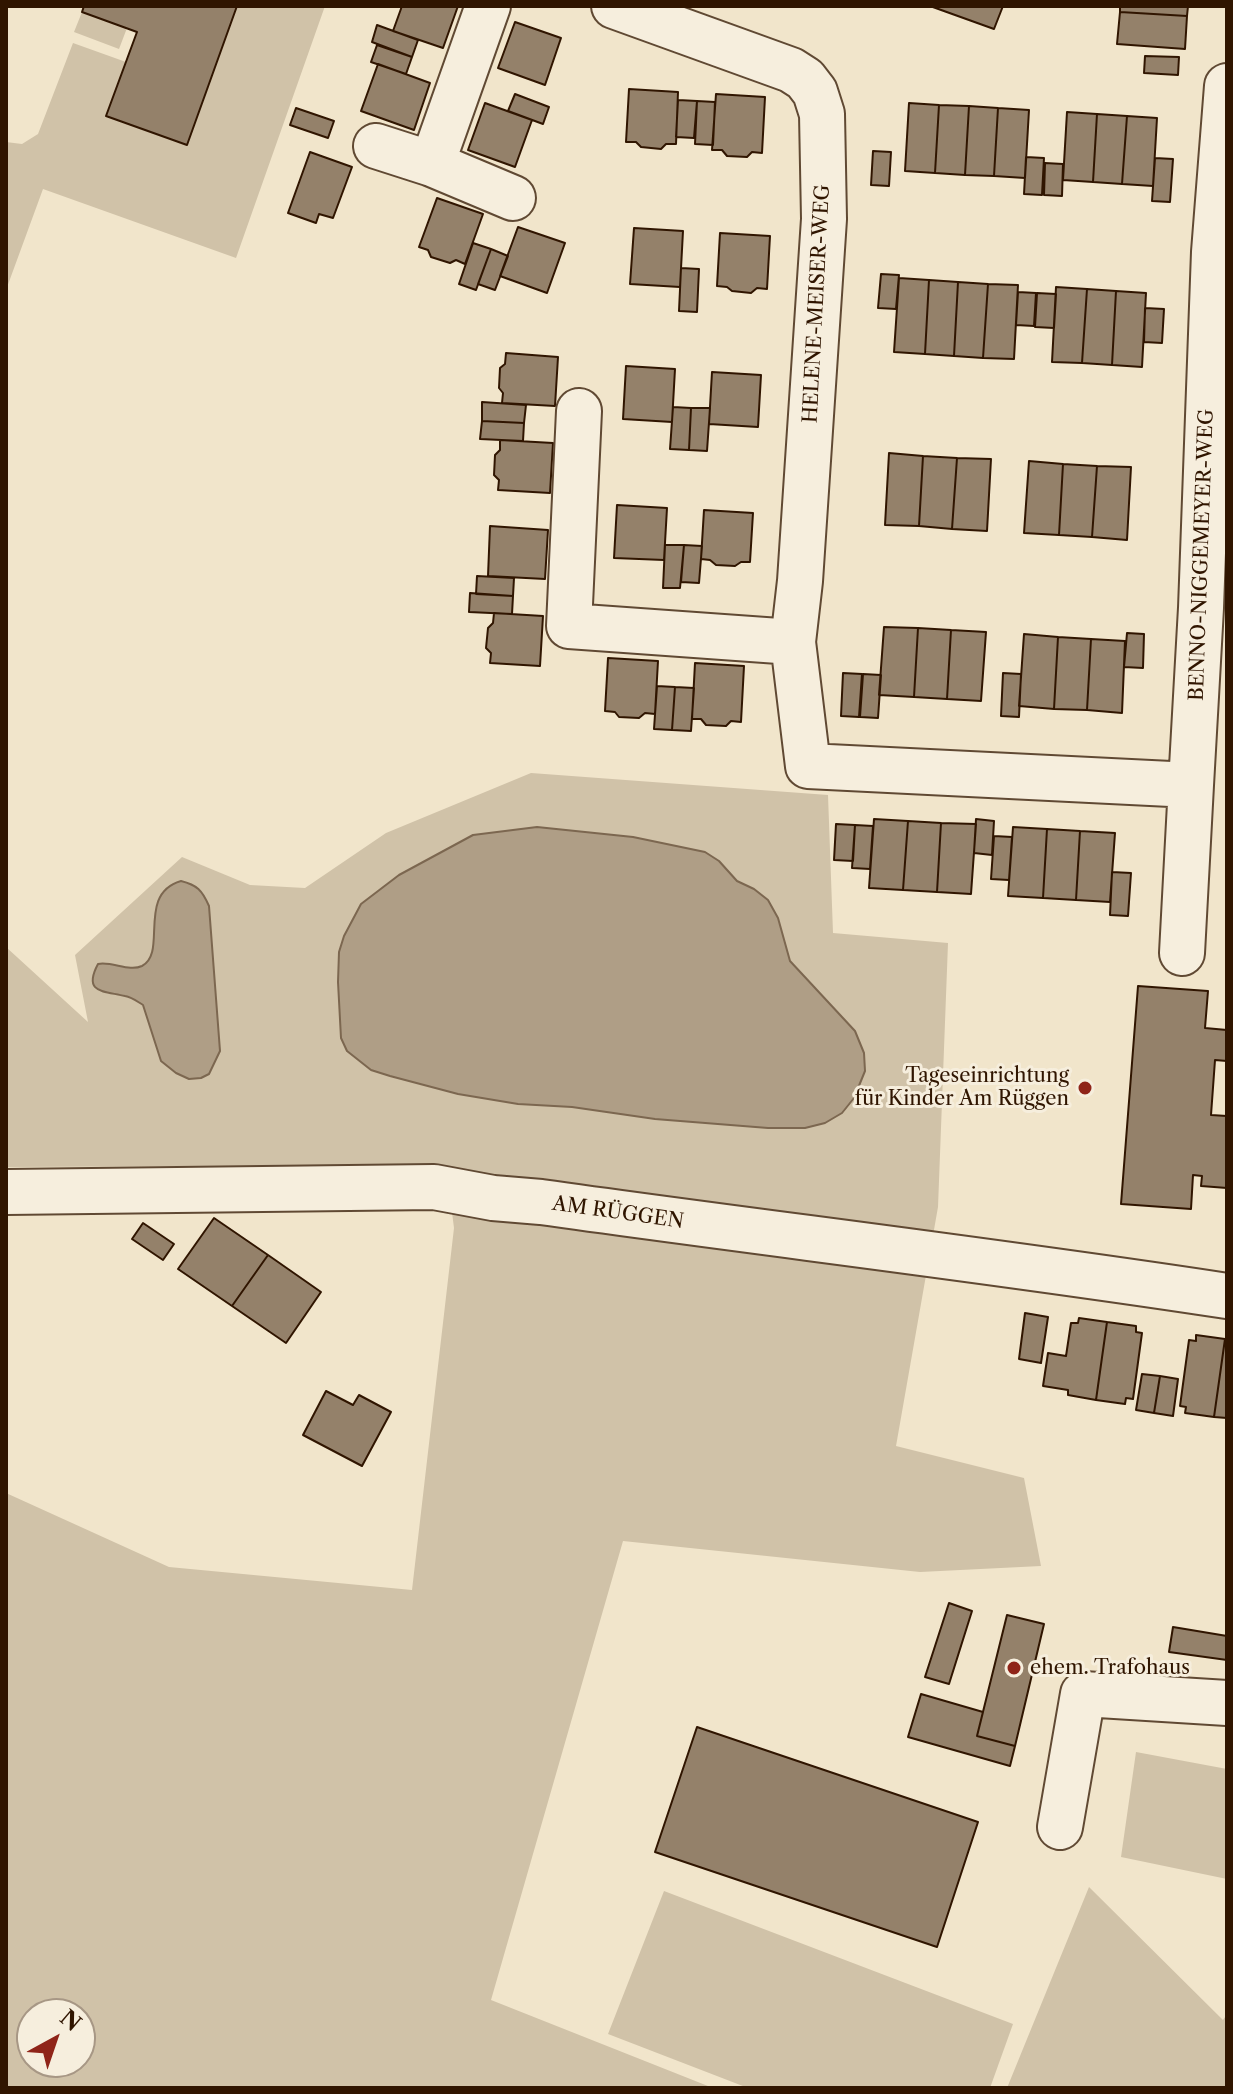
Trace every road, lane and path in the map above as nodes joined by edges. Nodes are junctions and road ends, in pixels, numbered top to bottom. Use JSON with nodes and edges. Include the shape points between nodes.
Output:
{"nodes":[{"id":1,"x":488,"y":6,"type":"edge"},
{"id":2,"x":614,"y":6,"type":"edge"},
{"id":3,"x":1227,"y":86,"type":"edge"},
{"id":4,"x":376,"y":146,"type":"dead end"},
{"id":5,"x":432,"y":164,"type":"junction"},
{"id":6,"x":513,"y":198,"type":"dead end"},
{"id":7,"x":579,"y":411,"type":"dead end"},
{"id":8,"x":793,"y":642,"type":"junction"},
{"id":9,"x":1191,"y":785,"type":"junction"},
{"id":10,"x":1182,"y":953,"type":"dead end"},
{"id":11,"x":6,"y":1192,"type":"edge"},
{"id":12,"x":1227,"y":1296,"type":"edge"},
{"id":13,"x":1227,"y":1703,"type":"edge"},
{"id":14,"x":1060,"y":1827,"type":"dead end"}],
"edges":[{"from":1,"to":5,"type":"street"},
{"from":2,"to":8,"type":"street","name":"HELENE-MEISER-WEG","via":[[791,70],[815,92],[822,114],[824,219]]},
{"from":3,"to":9,"type":"street","name":"BENNO-NIGGEMEYER-WEG","via":[[1214,252]]},
{"from":4,"to":5,"type":"street"},
{"from":5,"to":6,"type":"street"},
{"from":7,"to":8,"type":"street","via":[[569,626]]},
{"from":8,"to":9,"type":"street","name":"HELENE-MEISER-WEG","via":[[808,766]]},
{"from":9,"to":10,"type":"street","name":"BENNO-NIGGEMEYER-WEG"},
{"from":11,"to":12,"type":"street","name":"AM RÜGGEN","via":[[434,1187]]},
{"from":13,"to":14,"type":"street","via":[[1083,1694]]}]}
